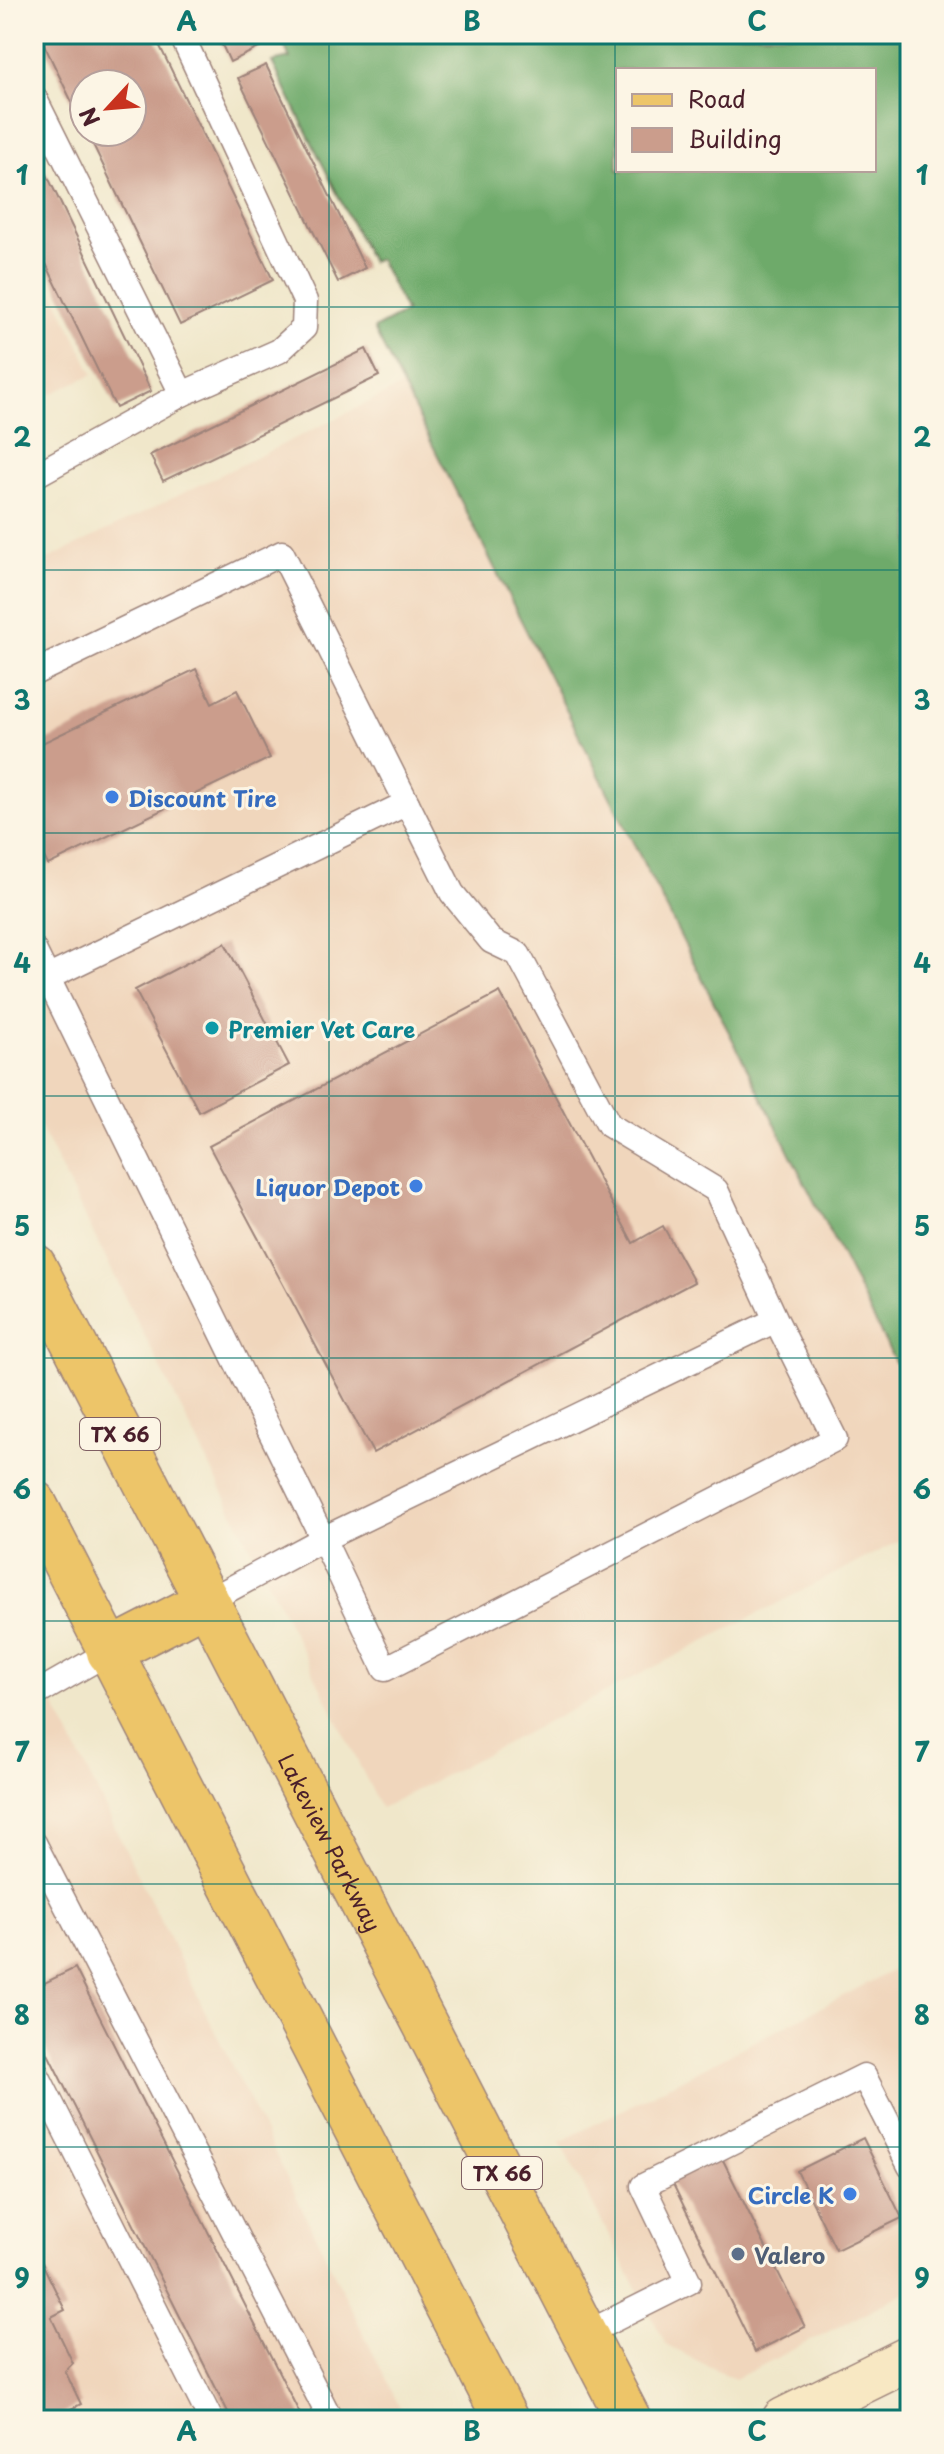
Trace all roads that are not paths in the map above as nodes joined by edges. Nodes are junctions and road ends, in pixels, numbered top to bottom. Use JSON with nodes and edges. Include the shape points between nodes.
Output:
{"nodes":[{"id":1,"x":181,"y":34,"type":"edge"},
{"id":2,"x":34,"y":97,"type":"edge"},
{"id":3,"x":182,"y":394,"type":"junction"},
{"id":4,"x":34,"y":476,"type":"edge"},
{"id":5,"x":34,"y":673,"type":"edge"},
{"id":6,"x":407,"y":803,"type":"junction"},
{"id":7,"x":34,"y":950,"type":"edge"},
{"id":8,"x":47,"y":978,"type":"junction"},
{"id":9,"x":34,"y":1266,"type":"edge"},
{"id":10,"x":776,"y":1320,"type":"junction"},
{"id":11,"x":34,"y":1503,"type":"edge"},
{"id":12,"x":323,"y":1539,"type":"junction"},
{"id":13,"x":206,"y":1602,"type":"junction"},
{"id":14,"x":109,"y":1652,"type":"junction"},
{"id":15,"x":34,"y":1695,"type":"edge"},
{"id":16,"x":34,"y":1843,"type":"edge"},
{"id":17,"x":44,"y":1890,"type":"edge"},
{"id":18,"x":34,"y":2069,"type":"edge"},
{"id":19,"x":910,"y":2166,"type":"edge"},
{"id":20,"x":585,"y":2334,"type":"junction"},
{"id":21,"x":910,"y":2358,"type":"edge"},
{"id":22,"x":844,"y":2403,"type":"edge"},
{"id":23,"x":208,"y":2419,"type":"edge"},
{"id":24,"x":331,"y":2420,"type":"edge"},
{"id":25,"x":506,"y":2420,"type":"edge"},
{"id":26,"x":629,"y":2420,"type":"edge"},
{"id":27,"x":784,"y":2420,"type":"edge"}],
"edges":[{"from":1,"to":3,"type":"lane","via":[[305,301],[304,328],[279,351]]},
{"from":2,"to":3,"type":"lane"},
{"from":3,"to":4,"type":"lane"},
{"from":5,"to":6,"type":"lane","via":[[282,553]]},
{"from":6,"to":8,"type":"lane"},
{"from":6,"to":10,"type":"lane","via":[[452,893],[491,941],[518,954],[609,1125],[716,1190]]},
{"from":7,"to":8,"type":"lane"},
{"from":8,"to":12,"type":"lane"},
{"from":9,"to":13,"type":"main road","name":"Lakeview Parkway","number":"TX 66"},
{"from":10,"to":12,"type":"lane"},
{"from":10,"to":12,"type":"lane","via":[[835,1439],[385,1669]]},
{"from":11,"to":14,"type":"main road"},
{"from":12,"to":13,"type":"lane"},
{"from":13,"to":14,"type":"main road"},
{"from":13,"to":20,"type":"main road","name":"Lakeview Parkway","number":"TX 66"},
{"from":14,"to":15,"type":"lane"},
{"from":14,"to":25,"type":"main road"},
{"from":16,"to":17,"type":"lane"},
{"from":17,"to":24,"type":"lane"},
{"from":18,"to":23,"type":"lane"},
{"from":19,"to":20,"type":"lane","via":[[864,2076],[643,2186],[689,2282]]},
{"from":20,"to":26,"type":"main road","name":"Lakeview Parkway","number":"TX 66"},
{"from":21,"to":22,"type":"main road"},
{"from":22,"to":27,"type":"main road"}]}
